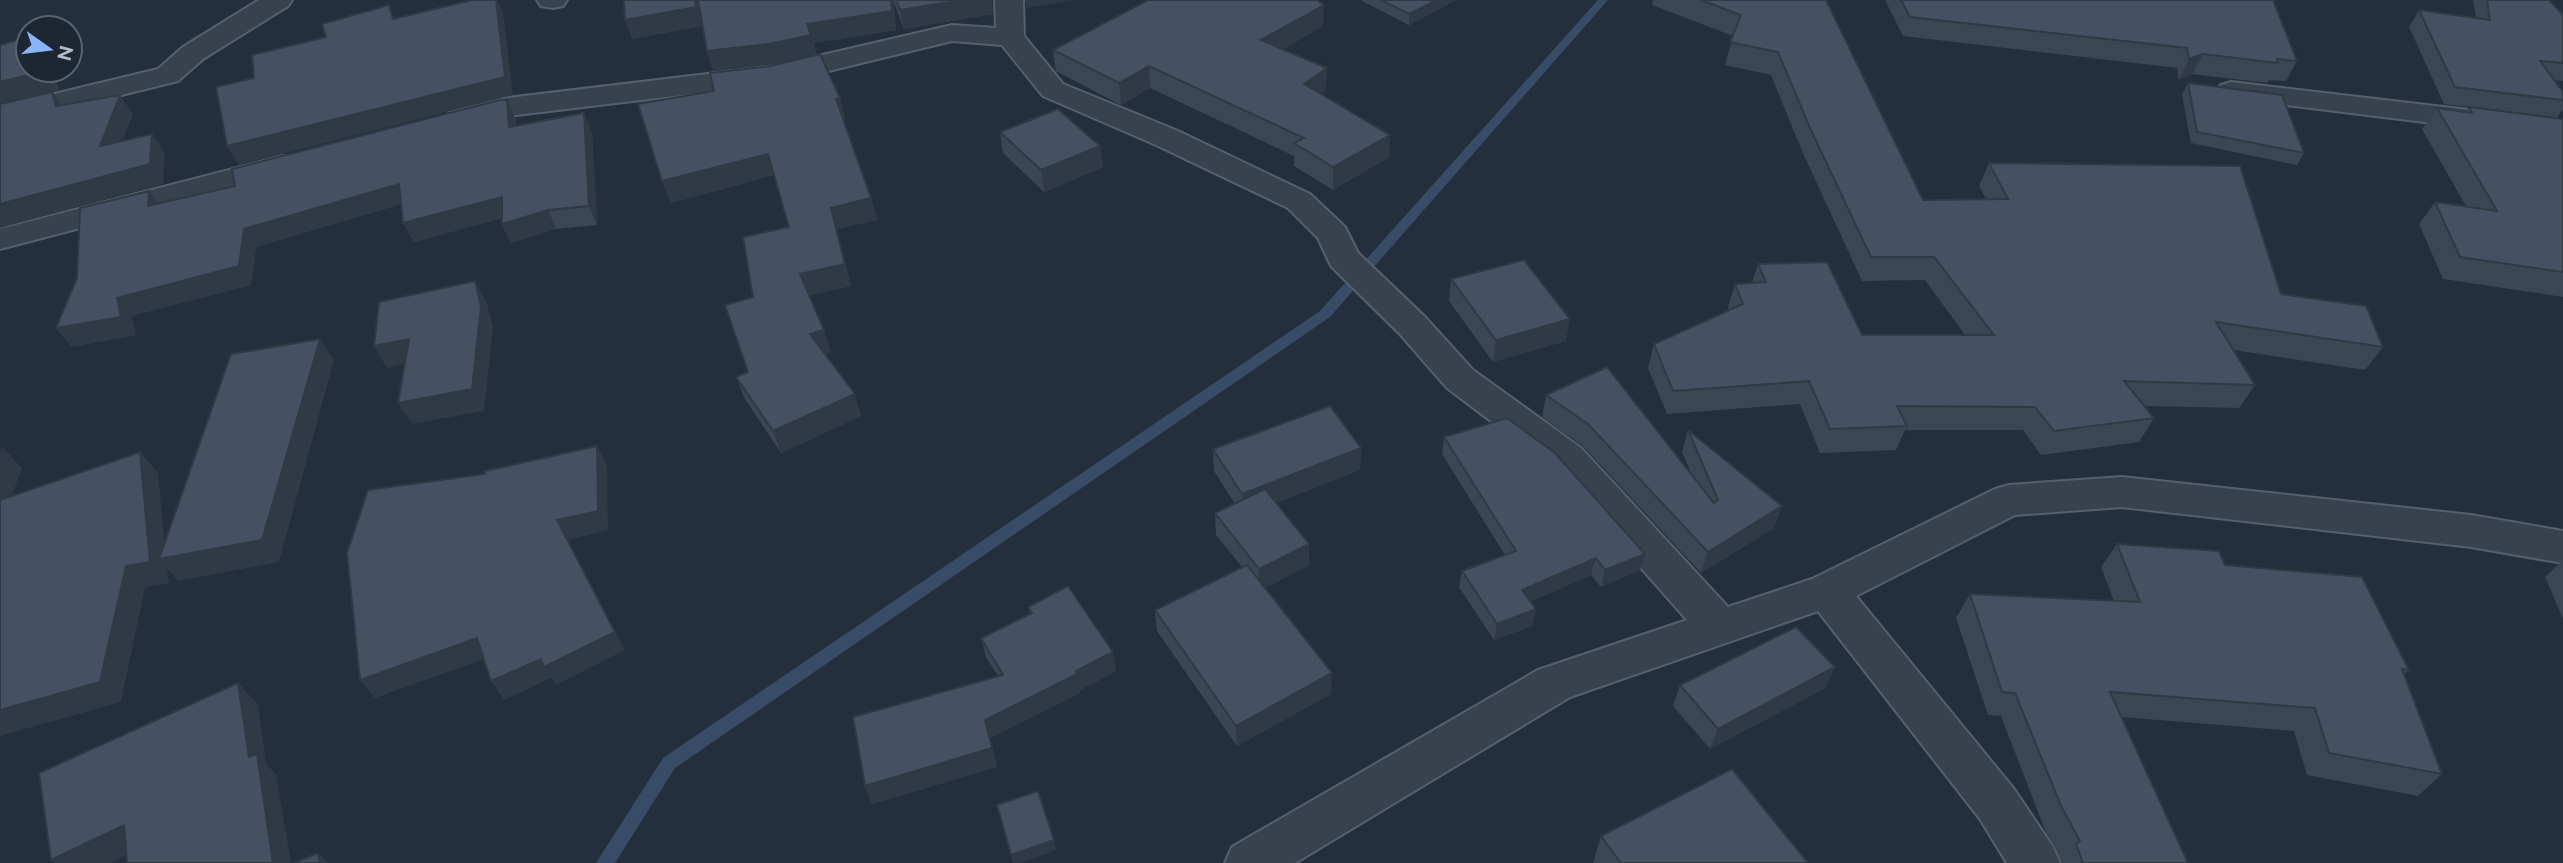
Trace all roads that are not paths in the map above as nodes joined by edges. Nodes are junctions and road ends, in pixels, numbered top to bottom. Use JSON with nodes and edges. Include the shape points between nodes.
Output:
{"nodes":[{"id":1,"x":1009,"y":0,"type":"edge"},
{"id":2,"x":281,"y":1,"type":"edge"},
{"id":3,"x":1010,"y":37,"type":"junction"},
{"id":4,"x":2206,"y":88,"type":"edge"},
{"id":5,"x":0,"y":116,"type":"edge"},
{"id":6,"x":427,"y":128,"type":"edge"},
{"id":7,"x":2563,"y":130,"type":"edge"},
{"id":8,"x":307,"y":159,"type":"edge"},
{"id":9,"x":0,"y":239,"type":"edge"},
{"id":10,"x":2563,"y":547,"type":"edge"},
{"id":11,"x":1827,"y":591,"type":"junction"},
{"id":12,"x":1718,"y":626,"type":"junction"},
{"id":13,"x":1250,"y":863,"type":"edge"},
{"id":14,"x":2035,"y":863,"type":"edge"}],
"edges":[{"from":1,"to":3,"type":"street"},
{"from":2,"to":5,"type":"street","via":[[193,53],[168,75]]},
{"from":3,"to":6,"type":"street","via":[[952,33],[775,75],[507,107]]},
{"from":3,"to":12,"type":"street","via":[[1053,90],[1299,201],[1333,234],[1343,258],[1460,379],[1567,458]]},
{"from":4,"to":7,"type":"street"},
{"from":8,"to":9,"type":"street"},
{"from":10,"to":11,"type":"street","via":[[2288,508],[2122,492],[2009,499]]},
{"from":11,"to":12,"type":"street"},
{"from":11,"to":14,"type":"street","via":[[1997,804]]},
{"from":12,"to":13,"type":"street","via":[[1554,683]]}]}
